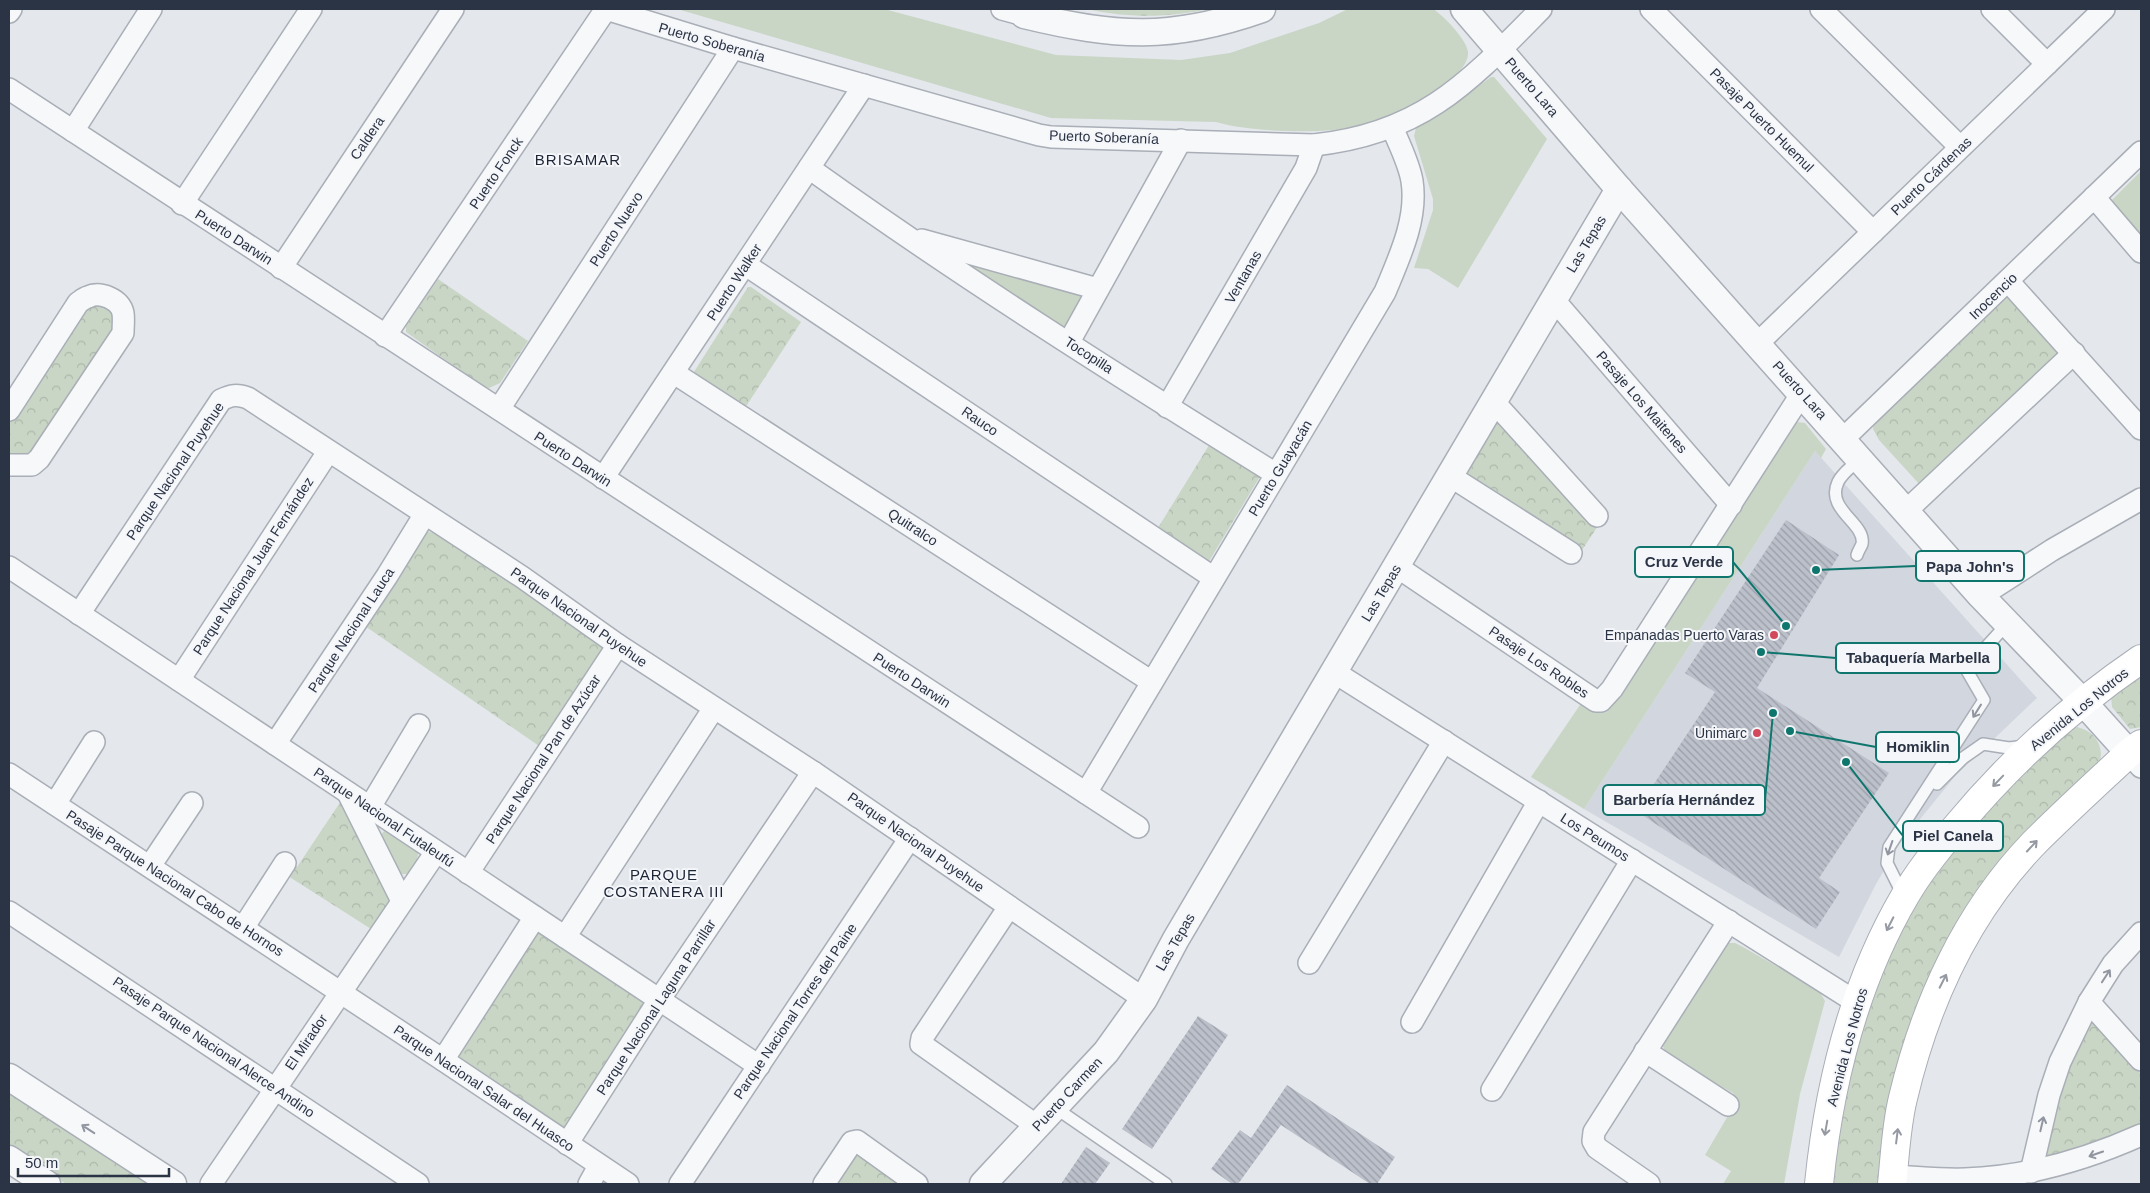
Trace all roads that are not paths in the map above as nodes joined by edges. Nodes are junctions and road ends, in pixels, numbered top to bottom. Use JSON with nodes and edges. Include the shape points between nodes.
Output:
{"nodes":[{"id":1,"x":11,"y":9,"type":"edge"},
{"id":2,"x":151,"y":9,"type":"edge"},
{"id":3,"x":311,"y":9,"type":"edge"},
{"id":4,"x":453,"y":9,"type":"edge"},
{"id":5,"x":606,"y":9,"type":"edge"},
{"id":6,"x":1262,"y":9,"type":"edge"},
{"id":7,"x":1464,"y":9,"type":"edge"},
{"id":8,"x":1541,"y":9,"type":"edge"},
{"id":9,"x":1651,"y":9,"type":"edge"},
{"id":10,"x":1821,"y":9,"type":"edge"},
{"id":11,"x":1992,"y":9,"type":"edge"},
{"id":12,"x":2104,"y":9,"type":"edge"},
{"id":13,"x":1018,"y":11,"type":"edge"},
{"id":14,"x":9,"y":12,"type":"edge"},
{"id":15,"x":733,"y":48,"type":"junction"},
{"id":16,"x":1500,"y":50,"type":"junction"},
{"id":17,"x":2047,"y":64,"type":"junction"},
{"id":18,"x":864,"y":85,"type":"junction"},
{"id":19,"x":9,"y":89,"type":"edge"},
{"id":20,"x":1392,"y":127,"type":"junction"},
{"id":21,"x":73,"y":131,"type":"junction"},
{"id":22,"x":1181,"y":140,"type":"junction"},
{"id":23,"x":1314,"y":145,"type":"junction"},
{"id":24,"x":1960,"y":147,"type":"junction"},
{"id":25,"x":2141,"y":152,"type":"edge"},
{"id":26,"x":809,"y":168,"type":"junction"},
{"id":27,"x":1619,"y":189,"type":"junction"},
{"id":28,"x":2094,"y":197,"type":"junction"},
{"id":29,"x":182,"y":204,"type":"junction"},
{"id":30,"x":1873,"y":232,"type":"junction"},
{"id":31,"x":903,"y":235,"type":"junction"},
{"id":32,"x":2141,"y":252,"type":"edge"},
{"id":33,"x":746,"y":264,"type":"junction"},
{"id":34,"x":282,"y":268,"type":"junction"},
{"id":35,"x":2008,"y":281,"type":"junction"},
{"id":36,"x":1098,"y":289,"type":"junction"},
{"id":37,"x":1554,"y":300,"type":"junction"},
{"id":38,"x":386,"y":336,"type":"junction"},
{"id":39,"x":1069,"y":342,"type":"junction"},
{"id":40,"x":1758,"y":343,"type":"junction"},
{"id":41,"x":2074,"y":354,"type":"junction"},
{"id":42,"x":674,"y":373,"type":"junction"},
{"id":43,"x":1802,"y":393,"type":"junction"},
{"id":44,"x":1494,"y":402,"type":"junction"},
{"id":45,"x":1167,"y":407,"type":"junction"},
{"id":46,"x":9,"y":410,"type":"edge"},
{"id":47,"x":499,"y":410,"type":"junction"},
{"id":48,"x":2141,"y":429,"type":"edge"},
{"id":49,"x":1852,"y":449,"type":"junction"},
{"id":50,"x":328,"y":452,"type":"junction"},
{"id":51,"x":9,"y":465,"type":"edge"},
{"id":52,"x":1276,"y":474,"type":"junction"},
{"id":53,"x":1450,"y":476,"type":"junction"},
{"id":54,"x":603,"y":478,"type":"junction"},
{"id":55,"x":2141,"y":499,"type":"edge"},
{"id":56,"x":1730,"y":505,"type":"junction"},
{"id":57,"x":1906,"y":511,"type":"junction"},
{"id":58,"x":425,"y":514,"type":"junction"},
{"id":59,"x":1597,"y":516,"type":"dead end"},
{"id":60,"x":1571,"y":553,"type":"dead end"},
{"id":61,"x":1857,"y":554,"type":"dead end"},
{"id":62,"x":1396,"y":566,"type":"junction"},
{"id":63,"x":9,"y":567,"type":"edge"},
{"id":64,"x":1214,"y":578,"type":"junction"},
{"id":65,"x":1981,"y":596,"type":"junction"},
{"id":66,"x":80,"y":614,"type":"junction"},
{"id":67,"x":2008,"y":623,"type":"junction"},
{"id":68,"x":618,"y":646,"type":"junction"},
{"id":69,"x":2141,"y":659,"type":"edge"},
{"id":70,"x":1334,"y":672,"type":"junction"},
{"id":71,"x":179,"y":680,"type":"junction"},
{"id":72,"x":1152,"y":682,"type":"junction"},
{"id":73,"x":2084,"y":702,"type":"junction"},
{"id":74,"x":714,"y":708,"type":"junction"},
{"id":75,"x":420,"y":725,"type":"dead end"},
{"id":76,"x":1444,"y":741,"type":"junction"},
{"id":77,"x":94,"y":742,"type":"dead end"},
{"id":78,"x":2036,"y":743,"type":"junction"},
{"id":79,"x":275,"y":744,"type":"junction"},
{"id":80,"x":2137,"y":755,"type":"edge"},
{"id":81,"x":813,"y":772,"type":"junction"},
{"id":82,"x":9,"y":774,"type":"edge"},
{"id":83,"x":1928,"y":788,"type":"junction"},
{"id":84,"x":348,"y":793,"type":"junction"},
{"id":85,"x":1086,"y":793,"type":"junction"},
{"id":86,"x":1539,"y":801,"type":"junction"},
{"id":87,"x":192,"y":803,"type":"dead end"},
{"id":88,"x":55,"y":804,"type":"junction"},
{"id":89,"x":370,"y":807,"type":"junction"},
{"id":90,"x":1138,"y":827,"type":"dead end"},
{"id":91,"x":910,"y":838,"type":"junction"},
{"id":92,"x":436,"y":852,"type":"junction"},
{"id":93,"x":1632,"y":860,"type":"junction"},
{"id":94,"x":286,"y":863,"type":"dead end"},
{"id":95,"x":150,"y":866,"type":"junction"},
{"id":96,"x":468,"y":873,"type":"junction"},
{"id":97,"x":1904,"y":897,"type":"junction"},
{"id":98,"x":402,"y":901,"type":"junction"},
{"id":99,"x":1009,"y":907,"type":"junction"},
{"id":100,"x":9,"y":912,"type":"edge"},
{"id":101,"x":535,"y":917,"type":"junction"},
{"id":102,"x":1729,"y":922,"type":"junction"},
{"id":103,"x":243,"y":928,"type":"junction"},
{"id":104,"x":2141,"y":933,"type":"edge"},
{"id":105,"x":565,"y":937,"type":"junction"},
{"id":106,"x":1309,"y":963,"type":"dead end"},
{"id":107,"x":341,"y":992,"type":"junction"},
{"id":108,"x":1144,"y":999,"type":"junction"},
{"id":109,"x":659,"y":1000,"type":"junction"},
{"id":110,"x":1856,"y":1002,"type":"junction"},
{"id":111,"x":2089,"y":1002,"type":"junction"},
{"id":112,"x":1412,"y":1022,"type":"dead end"},
{"id":113,"x":1645,"y":1050,"type":"junction"},
{"id":114,"x":443,"y":1060,"type":"junction"},
{"id":115,"x":2141,"y":1060,"type":"edge"},
{"id":116,"x":759,"y":1066,"type":"junction"},
{"id":117,"x":9,"y":1077,"type":"edge"},
{"id":118,"x":275,"y":1087,"type":"junction"},
{"id":119,"x":1492,"y":1090,"type":"dead end"},
{"id":120,"x":1728,"y":1105,"type":"dead end"},
{"id":121,"x":1045,"y":1117,"type":"junction"},
{"id":122,"x":2141,"y":1135,"type":"edge"},
{"id":123,"x":567,"y":1144,"type":"junction"},
{"id":124,"x":9,"y":1159,"type":"edge"},
{"id":125,"x":599,"y":1166,"type":"junction"},
{"id":126,"x":2031,"y":1172,"type":"junction"},
{"id":127,"x":1892,"y":1180,"type":"edge"},
{"id":128,"x":47,"y":1184,"type":"edge"},
{"id":129,"x":173,"y":1184,"type":"edge"},
{"id":130,"x":211,"y":1184,"type":"edge"},
{"id":131,"x":418,"y":1184,"type":"edge"},
{"id":132,"x":588,"y":1184,"type":"edge"},
{"id":133,"x":628,"y":1184,"type":"edge"},
{"id":134,"x":680,"y":1184,"type":"edge"},
{"id":135,"x":824,"y":1184,"type":"edge"},
{"id":136,"x":918,"y":1184,"type":"edge"},
{"id":137,"x":983,"y":1184,"type":"edge"},
{"id":138,"x":1166,"y":1184,"type":"edge"},
{"id":139,"x":1649,"y":1184,"type":"edge"},
{"id":140,"x":1819,"y":1184,"type":"edge"}],
"edges":[{"from":1,"to":14,"type":"street"},
{"from":2,"to":21,"type":"street"},
{"from":3,"to":29,"type":"street"},
{"from":4,"to":34,"type":"street","name":"Caldera"},
{"from":5,"to":15,"type":"street","name":"Puerto Soberanía"},
{"from":5,"to":38,"type":"street","name":"Puerto Fonck"},
{"from":6,"to":13,"type":"street","via":[[1205,26],[1150,33],[1097,31]]},
{"from":7,"to":16,"type":"street","name":"Puerto Lara"},
{"from":8,"to":16,"type":"street","name":"Puerto Soberanía"},
{"from":9,"to":30,"type":"street","name":"Pasaje Puerto Huemul"},
{"from":10,"to":24,"type":"street"},
{"from":11,"to":17,"type":"street"},
{"from":12,"to":17,"type":"street","name":"Puerto Cárdenas"},
{"from":15,"to":18,"type":"street","name":"Puerto Soberanía"},
{"from":15,"to":47,"type":"street","name":"Puerto Nuevo"},
{"from":16,"to":20,"type":"street","name":"Puerto Soberanía","via":[[1453,93]]},
{"from":16,"to":27,"type":"street","name":"Puerto Lara"},
{"from":17,"to":24,"type":"street","name":"Puerto Cárdenas"},
{"from":18,"to":22,"type":"street","name":"Puerto Soberanía","via":[[1050,137]]},
{"from":18,"to":26,"type":"street","name":"Puerto Walker"},
{"from":19,"to":21,"type":"street","name":"Puerto Darwin"},
{"from":20,"to":23,"type":"street","name":"Puerto Soberanía","via":[[1357,138]]},
{"from":20,"to":52,"type":"street","name":"Puerto Guayacán","via":[[1412,180],[1410,222],[1398,258],[1385,292]]},
{"from":21,"to":29,"type":"street","name":"Puerto Darwin"},
{"from":22,"to":23,"type":"street","name":"Puerto Soberanía"},
{"from":22,"to":36,"type":"street"},
{"from":23,"to":45,"type":"street","name":"Ventanas","via":[[1306,168]]},
{"from":24,"to":30,"type":"street","name":"Puerto Cárdenas"},
{"from":25,"to":28,"type":"street","name":"Inocencio"},
{"from":26,"to":31,"type":"street","name":"Tocopilla"},
{"from":26,"to":33,"type":"street","name":"Puerto Walker"},
{"from":27,"to":37,"type":"street","name":"Las Tepas"},
{"from":27,"to":40,"type":"street","name":"Puerto Lara"},
{"from":28,"to":32,"type":"street"},
{"from":28,"to":35,"type":"street","name":"Inocencio"},
{"from":29,"to":34,"type":"street","name":"Puerto Darwin"},
{"from":30,"to":40,"type":"street","name":"Puerto Cárdenas"},
{"from":31,"to":36,"type":"street","name":"Tocopilla"},
{"from":31,"to":39,"type":"street","name":"Tocopilla"},
{"from":33,"to":42,"type":"street","name":"Puerto Walker"},
{"from":33,"to":64,"type":"street","name":"Rauco"},
{"from":34,"to":38,"type":"street","name":"Puerto Darwin"},
{"from":35,"to":41,"type":"street"},
{"from":35,"to":49,"type":"street","name":"Inocencio"},
{"from":36,"to":39,"type":"street"},
{"from":37,"to":44,"type":"street","name":"Las Tepas"},
{"from":37,"to":56,"type":"street","name":"Pasaje Los Maitenes"},
{"from":38,"to":47,"type":"street","name":"Puerto Darwin"},
{"from":39,"to":45,"type":"street","name":"Tocopilla"},
{"from":40,"to":43,"type":"street","name":"Puerto Lara"},
{"from":41,"to":48,"type":"street"},
{"from":41,"to":57,"type":"street"},
{"from":42,"to":54,"type":"street","name":"Puerto Walker"},
{"from":42,"to":72,"type":"street","name":"Quitralco"},
{"from":43,"to":49,"type":"street","name":"Puerto Lara"},
{"from":43,"to":56,"type":"street","name":"Pasaje Los Robles"},
{"from":44,"to":53,"type":"street","name":"Las Tepas"},
{"from":44,"to":59,"type":"street"},
{"from":45,"to":52,"type":"street","name":"Tocopilla"},
{"from":46,"to":51,"type":"street","via":[[78,303],[99,294],[120,306],[123,333],[39,459],[32,465]]},
{"from":47,"to":54,"type":"street","name":"Puerto Darwin"},
{"from":49,"to":57,"type":"street","name":"Puerto Lara"},
{"from":49,"to":61,"type":"lane","via":[[1836,495],[1838,504],[1862,537]]},
{"from":50,"to":58,"type":"street","name":"Parque Nacional Puyehue"},
{"from":50,"to":66,"type":"street","name":"Parque Nacional Puyehue","via":[[248,398],[232,395],[221,400]]},
{"from":50,"to":71,"type":"street","name":"Parque Nacional Juan Fernández"},
{"from":52,"to":64,"type":"street","name":"Puerto Guayacán"},
{"from":53,"to":60,"type":"street"},
{"from":53,"to":62,"type":"street","name":"Las Tepas"},
{"from":54,"to":85,"type":"street","name":"Puerto Darwin"},
{"from":55,"to":65,"type":"street","via":[[2052,550]]},
{"from":56,"to":62,"type":"street","name":"Pasaje Los Robles","via":[[1612,689],[1601,701],[1596,701]]},
{"from":57,"to":65,"type":"street","name":"Puerto Lara"},
{"from":58,"to":68,"type":"street","name":"Parque Nacional Puyehue"},
{"from":58,"to":79,"type":"street","name":"Parque Nacional Lauca"},
{"from":62,"to":70,"type":"street","name":"Las Tepas"},
{"from":63,"to":66,"type":"street","name":"Parque Nacional Futaleufú"},
{"from":64,"to":72,"type":"street","name":"Puerto Guayacán"},
{"from":65,"to":67,"type":"street","name":"Puerto Lara"},
{"from":66,"to":71,"type":"street","name":"Parque Nacional Futaleufú"},
{"from":67,"to":73,"type":"street","name":"Puerto Lara"},
{"from":67,"to":83,"type":"lane","one_way":true,"via":[[1966,669],[1984,700]]},
{"from":68,"to":74,"type":"street","name":"Parque Nacional Puyehue"},
{"from":68,"to":96,"type":"street","name":"Parque Nacional Pan de Azúcar"},
{"from":69,"to":73,"type":"main road","name":"Avenida Los Notros"},
{"from":70,"to":76,"type":"street","name":"Los Peumos"},
{"from":70,"to":108,"type":"street","name":"Las Tepas"},
{"from":71,"to":79,"type":"street","name":"Parque Nacional Futaleufú"},
{"from":72,"to":85,"type":"street","name":"Puerto Guayacán"},
{"from":73,"to":78,"type":"main road","name":"Avenida Los Notros"},
{"from":73,"to":80,"type":"street","name":"Puerto Lara"},
{"from":74,"to":81,"type":"street","name":"Parque Nacional Puyehue"},
{"from":74,"to":105,"type":"street"},
{"from":75,"to":89,"type":"street"},
{"from":76,"to":86,"type":"street","name":"Los Peumos"},
{"from":76,"to":106,"type":"street"},
{"from":77,"to":88,"type":"street"},
{"from":78,"to":83,"type":"lane","via":[[2009,748],[1983,744],[1963,758],[1936,785]]},
{"from":78,"to":97,"type":"main road","name":"Avenida Los Notros","one_way":true,"via":[[1975,805],[1919,873]]},
{"from":79,"to":84,"type":"street","name":"Parque Nacional Futaleufú"},
{"from":127,"to":80,"type":"main road","one_way":true,"via":[[1902,1099],[1917,1046],[1936,994],[1972,923],[2032,845]]},
{"from":81,"to":91,"type":"street","name":"Parque Nacional Puyehue"},
{"from":81,"to":109,"type":"street","name":"Parque Nacional Laguna Parrillar"},
{"from":82,"to":88,"type":"street","name":"Pasaje Parque Nacional Cabo de Hornos"},
{"from":83,"to":97,"type":"lane","one_way":true,"via":[[1889,847],[1888,863]]},
{"from":84,"to":89,"type":"street","name":"Parque Nacional Futaleufú"},
{"from":84,"to":98,"type":"street"},
{"from":85,"to":90,"type":"street","name":"Puerto Darwin"},
{"from":86,"to":93,"type":"street","name":"Los Peumos"},
{"from":86,"to":112,"type":"street"},
{"from":87,"to":95,"type":"street"},
{"from":88,"to":95,"type":"street","name":"Pasaje Parque Nacional Cabo de Hornos"},
{"from":89,"to":92,"type":"street","name":"Parque Nacional Futaleufú"},
{"from":91,"to":99,"type":"street","name":"Parque Nacional Puyehue"},
{"from":91,"to":116,"type":"street","name":"Parque Nacional Torres del Paine"},
{"from":92,"to":96,"type":"street","name":"Parque Nacional Futaleufú"},
{"from":92,"to":98,"type":"street","name":"El Mirador"},
{"from":93,"to":102,"type":"street","name":"Los Peumos"},
{"from":93,"to":119,"type":"street"},
{"from":94,"to":103,"type":"street"},
{"from":95,"to":103,"type":"street","name":"Pasaje Parque Nacional Cabo de Hornos"},
{"from":96,"to":101,"type":"street","name":"Parque Nacional Futaleufú"},
{"from":97,"to":110,"type":"main road","name":"Avenida Los Notros","one_way":true,"via":[[1876,951]]},
{"from":98,"to":107,"type":"street","name":"El Mirador"},
{"from":99,"to":108,"type":"street","name":"Parque Nacional Puyehue"},
{"from":99,"to":121,"type":"street","via":[[921,1044]]},
{"from":100,"to":118,"type":"street","name":"Pasaje Parque Nacional Alerce Andino"},
{"from":101,"to":105,"type":"street","name":"Parque Nacional Futaleufú"},
{"from":101,"to":114,"type":"street"},
{"from":102,"to":110,"type":"street","name":"Los Peumos"},
{"from":102,"to":113,"type":"street"},
{"from":103,"to":107,"type":"street","name":"Pasaje Parque Nacional Cabo de Hornos"},
{"from":111,"to":104,"type":"street","one_way":true,"via":[[2113,964]]},
{"from":105,"to":109,"type":"street","name":"Parque Nacional Futaleufú"},
{"from":107,"to":114,"type":"street","name":"Parque Nacional Salar del Huasco"},
{"from":107,"to":118,"type":"street","name":"El Mirador"},
{"from":108,"to":121,"type":"street","name":"Puerto Carmen","via":[[1106,1052]]},
{"from":109,"to":116,"type":"street","name":"Parque Nacional Futaleufú"},
{"from":109,"to":123,"type":"street","name":"Parque Nacional Laguna Parrillar"},
{"from":110,"to":140,"type":"main road","name":"Avenida Los Notros","one_way":true,"via":[[1831,1100]]},
{"from":111,"to":115,"type":"street"},
{"from":126,"to":111,"type":"street","one_way":true,"via":[[2053,1078]]},
{"from":113,"to":120,"type":"street"},
{"from":113,"to":139,"type":"street","via":[[1594,1132],[1593,1141],[1597,1148]]},
{"from":114,"to":123,"type":"street","name":"Parque Nacional Salar del Huasco"},
{"from":116,"to":134,"type":"street","name":"Parque Nacional Torres del Paine"},
{"from":129,"to":117,"type":"street","one_way":true},
{"from":118,"to":130,"type":"street","name":"El Mirador"},
{"from":118,"to":131,"type":"street","name":"Pasaje Parque Nacional Alerce Andino"},
{"from":121,"to":137,"type":"street","name":"Puerto Carmen"},
{"from":121,"to":138,"type":"lane"},
{"from":122,"to":126,"type":"street","one_way":true,"via":[[2074,1161]]},
{"from":123,"to":125,"type":"street","name":"Parque Nacional Salar del Huasco"},
{"from":124,"to":128,"type":"street"},
{"from":125,"to":132,"type":"street"},
{"from":125,"to":133,"type":"street","name":"Parque Nacional Salar del Huasco"},
{"from":126,"to":127,"type":"street","via":[[1963,1180]]},
{"from":135,"to":136,"type":"street","via":[[852,1142],[857,1141]]}]}
